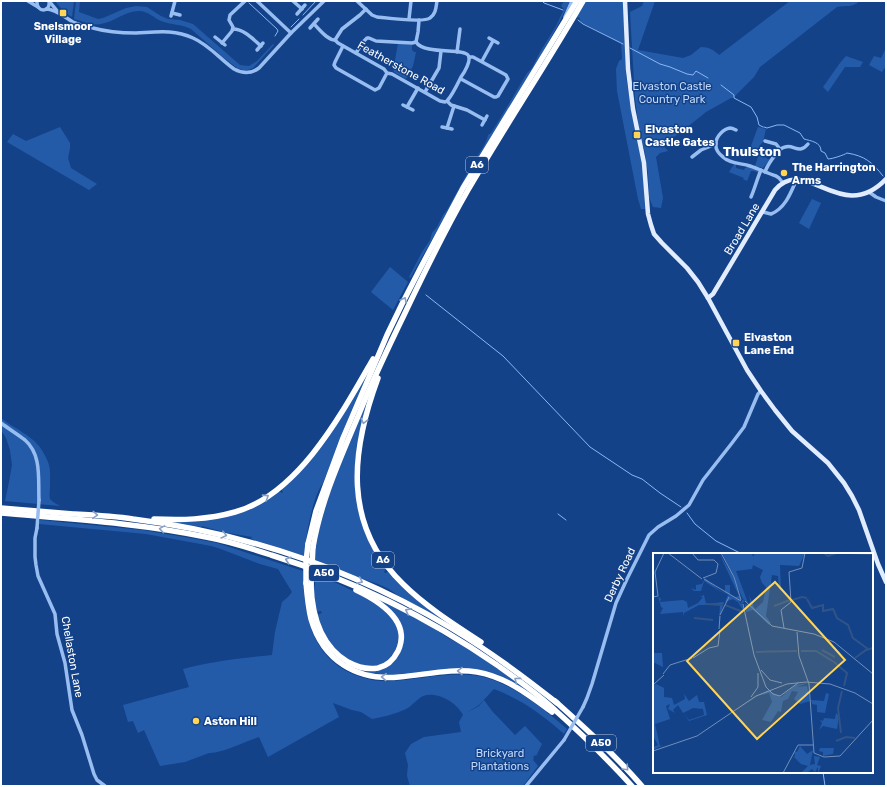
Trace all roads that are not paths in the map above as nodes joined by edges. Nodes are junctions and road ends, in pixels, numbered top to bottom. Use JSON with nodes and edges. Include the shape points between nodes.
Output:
{"nodes":[{"id":1,"x":28,"y":1,"type":"edge"},
{"id":2,"x":38,"y":1,"type":"edge"},
{"id":3,"x":49,"y":1,"type":"edge"},
{"id":4,"x":175,"y":1,"type":"edge"},
{"id":5,"x":245,"y":1,"type":"edge"},
{"id":6,"x":257,"y":1,"type":"edge"},
{"id":7,"x":293,"y":1,"type":"edge"},
{"id":8,"x":324,"y":1,"type":"edge"},
{"id":9,"x":357,"y":1,"type":"edge"},
{"id":10,"x":410,"y":1,"type":"edge"},
{"id":11,"x":437,"y":1,"type":"edge"},
{"id":12,"x":572,"y":1,"type":"edge"},
{"id":13,"x":577,"y":1,"type":"edge"},
{"id":14,"x":583,"y":1,"type":"edge"},
{"id":15,"x":625,"y":1,"type":"edge"},
{"id":16,"x":305,"y":5,"type":"dead end"},
{"id":17,"x":39,"y":8,"type":"junction"},
{"id":18,"x":46,"y":9,"type":"junction"},
{"id":19,"x":302,"y":9,"type":"junction"},
{"id":20,"x":366,"y":9,"type":"junction"},
{"id":21,"x":59,"y":13,"type":"junction"},
{"id":22,"x":297,"y":14,"type":"dead end"},
{"id":23,"x":180,"y":15,"type":"dead end"},
{"id":24,"x":318,"y":19,"type":"dead end"},
{"id":25,"x":409,"y":19,"type":"junction"},
{"id":26,"x":419,"y":20,"type":"junction"},
{"id":27,"x":314,"y":24,"type":"junction"},
{"id":28,"x":310,"y":28,"type":"dead end"},
{"id":29,"x":233,"y":29,"type":"junction"},
{"id":30,"x":460,"y":29,"type":"dead end"},
{"id":31,"x":559,"y":31,"type":"junction"},
{"id":32,"x":291,"y":33,"type":"junction"},
{"id":33,"x":215,"y":37,"type":"dead end"},
{"id":34,"x":488,"y":38,"type":"dead end"},
{"id":35,"x":335,"y":40,"type":"junction"},
{"id":36,"x":493,"y":41,"type":"junction"},
{"id":37,"x":416,"y":42,"type":"junction"},
{"id":38,"x":498,"y":43,"type":"dead end"},
{"id":39,"x":343,"y":46,"type":"junction"},
{"id":40,"x":257,"y":50,"type":"dead end"},
{"id":41,"x":441,"y":51,"type":"junction"},
{"id":42,"x":457,"y":52,"type":"junction"},
{"id":43,"x":356,"y":53,"type":"junction"},
{"id":44,"x":469,"y":57,"type":"junction"},
{"id":45,"x":482,"y":61,"type":"junction"},
{"id":46,"x":387,"y":73,"type":"junction"},
{"id":47,"x":461,"y":79,"type":"junction"},
{"id":48,"x":418,"y":88,"type":"junction"},
{"id":49,"x":425,"y":92,"type":"junction"},
{"id":50,"x":447,"y":101,"type":"junction"},
{"id":51,"x":403,"y":105,"type":"dead end"},
{"id":52,"x":454,"y":106,"type":"junction"},
{"id":53,"x":407,"y":107,"type":"junction"},
{"id":54,"x":412,"y":110,"type":"dead end"},
{"id":55,"x":487,"y":116,"type":"dead end"},
{"id":56,"x":485,"y":120,"type":"junction"},
{"id":57,"x":482,"y":125,"type":"dead end"},
{"id":58,"x":442,"y":126,"type":"dead end"},
{"id":59,"x":447,"y":128,"type":"junction"},
{"id":60,"x":452,"y":129,"type":"dead end"},
{"id":61,"x":736,"y":130,"type":"dead end"},
{"id":62,"x":765,"y":141,"type":"dead end"},
{"id":63,"x":716,"y":144,"type":"junction"},
{"id":64,"x":808,"y":144,"type":"dead end"},
{"id":65,"x":780,"y":149,"type":"junction"},
{"id":66,"x":692,"y":157,"type":"dead end"},
{"id":67,"x":763,"y":171,"type":"junction"},
{"id":68,"x":886,"y":179,"type":"edge"},
{"id":69,"x":783,"y":183,"type":"junction"},
{"id":70,"x":795,"y":183,"type":"dead end"},
{"id":71,"x":869,"y":192,"type":"junction"},
{"id":72,"x":751,"y":197,"type":"dead end"},
{"id":73,"x":886,"y":201,"type":"edge"},
{"id":74,"x":763,"y":212,"type":"junction"},
{"id":75,"x":707,"y":296,"type":"junction"},
{"id":76,"x":387,"y":335,"type":"junction"},
{"id":77,"x":390,"y":344,"type":"junction"},
{"id":78,"x":761,"y":391,"type":"junction"},
{"id":79,"x":1,"y":423,"type":"edge"},
{"id":80,"x":1,"y":508,"type":"edge"},
{"id":81,"x":1,"y":513,"type":"edge"},
{"id":82,"x":133,"y":518,"type":"junction"},
{"id":83,"x":310,"y":545,"type":"junction"},
{"id":84,"x":315,"y":569,"type":"junction"},
{"id":85,"x":886,"y":582,"type":"edge"},
{"id":86,"x":309,"y":584,"type":"junction"},
{"id":87,"x":557,"y":703,"type":"junction"},
{"id":88,"x":569,"y":723,"type":"junction"},
{"id":89,"x":105,"y":786,"type":"edge"},
{"id":90,"x":526,"y":786,"type":"edge"},
{"id":91,"x":632,"y":786,"type":"edge"},
{"id":92,"x":642,"y":786,"type":"edge"}],
"edges":[{"from":1,"to":17,"type":"street"},
{"from":2,"to":17,"type":"street"},
{"from":3,"to":18,"type":"street"},
{"from":3,"to":21,"type":"street"},
{"from":4,"to":23,"type":"street","via":[[171,14]]},
{"from":5,"to":29,"type":"street","via":[[230,16]]},
{"from":6,"to":32,"type":"street"},
{"from":7,"to":19,"type":"street"},
{"from":8,"to":32,"type":"street"},
{"from":9,"to":20,"type":"street"},
{"from":10,"to":25,"type":"street"},
{"from":11,"to":26,"type":"street","via":[[433,16]]},
{"from":12,"to":31,"type":"street"},
{"from":13,"to":31,"type":"highway","number":"A6"},
{"from":14,"to":77,"type":"highway","number":"A6","via":[[467,191],[434,252]]},
{"from":15,"to":75,"type":"main road","via":[[628,69],[644,163],[648,217],[657,238],[691,273]]},
{"from":16,"to":19,"type":"street"},
{"from":17,"to":18,"type":"street"},
{"from":18,"to":21,"type":"street"},
{"from":19,"to":22,"type":"street"},
{"from":20,"to":25,"type":"street","via":[[377,17]]},
{"from":20,"to":35,"type":"street","via":[[342,29]]},
{"from":21,"to":32,"type":"street","via":[[74,22],[111,32],[160,31],[193,37],[230,66],[242,72],[251,72],[259,68]]},
{"from":24,"to":27,"type":"street"},
{"from":25,"to":26,"type":"street"},
{"from":26,"to":37,"type":"street"},
{"from":27,"to":28,"type":"street"},
{"from":27,"to":35,"type":"street","name":"Featherstone Road","via":[[328,38]]},
{"from":29,"to":33,"type":"street","via":[[224,44]]},
{"from":29,"to":40,"type":"street","via":[[245,33],[262,45]]},
{"from":30,"to":42,"type":"street"},
{"from":76,"to":31,"type":"highway","number":"A6","one_way":true,"via":[[463,188]]},
{"from":34,"to":36,"type":"street"},
{"from":35,"to":39,"type":"street","name":"Featherstone Road"},
{"from":36,"to":38,"type":"street"},
{"from":36,"to":45,"type":"street"},
{"from":37,"to":41,"type":"street","via":[[430,50]]},
{"from":37,"to":43,"type":"street","via":[[376,41],[367,38]]},
{"from":39,"to":43,"type":"street","name":"Featherstone Road"},
{"from":39,"to":46,"type":"street","via":[[335,62],[336,68],[375,90],[379,88]]},
{"from":41,"to":42,"type":"street"},
{"from":41,"to":49,"type":"street","via":[[439,68]]},
{"from":42,"to":44,"type":"street"},
{"from":43,"to":46,"type":"street","name":"Featherstone Road"},
{"from":44,"to":45,"type":"street"},
{"from":44,"to":47,"type":"street","name":"Featherstone Road"},
{"from":45,"to":47,"type":"street","via":[[506,75],[508,79],[498,97]]},
{"from":46,"to":48,"type":"street","name":"Featherstone Road"},
{"from":47,"to":50,"type":"street","name":"Featherstone Road"},
{"from":48,"to":49,"type":"street","name":"Featherstone Road"},
{"from":48,"to":53,"type":"street"},
{"from":49,"to":50,"type":"street","name":"Featherstone Road","via":[[440,101]]},
{"from":50,"to":52,"type":"street"},
{"from":51,"to":53,"type":"street"},
{"from":52,"to":56,"type":"street"},
{"from":52,"to":59,"type":"street"},
{"from":53,"to":54,"type":"street"},
{"from":55,"to":56,"type":"street"},
{"from":56,"to":57,"type":"street"},
{"from":58,"to":59,"type":"street"},
{"from":59,"to":60,"type":"street"},
{"from":61,"to":63,"type":"street","via":[[731,126],[722,131]]},
{"from":62,"to":65,"type":"street","via":[[776,144]]},
{"from":63,"to":66,"type":"street"},
{"from":63,"to":67,"type":"street","via":[[720,154],[728,160]]},
{"from":64,"to":65,"type":"street","via":[[803,149],[786,146]]},
{"from":65,"to":67,"type":"street"},
{"from":67,"to":69,"type":"street","via":[[776,176]]},
{"from":67,"to":72,"type":"street"},
{"from":68,"to":71,"type":"main road"},
{"from":69,"to":71,"type":"main road","via":[[801,179],[843,195],[854,196]]},
{"from":69,"to":74,"type":"main road","name":"Broad Lane","via":[[775,190]]},
{"from":70,"to":74,"type":"street","via":[[788,199],[779,209],[771,214]]},
{"from":71,"to":73,"type":"street"},
{"from":74,"to":75,"type":"main road","name":"Broad Lane","via":[[713,294]]},
{"from":75,"to":78,"type":"main road"},
{"from":82,"to":76,"type":"highway","one_way":true,"via":[[203,519],[244,509],[276,491],[292,477],[327,435]]},
{"from":76,"to":83,"type":"highway","number":"A6","via":[[323,490]]},
{"from":77,"to":83,"type":"highway","via":[[336,467]]},
{"from":77,"to":87,"type":"highway","number":"A6","one_way":true,"via":[[366,413],[357,463],[359,504],[372,541],[394,575],[409,590],[508,662]]},
{"from":78,"to":85,"type":"main road","via":[[788,426],[824,459],[844,483],[859,510]]},
{"from":78,"to":90,"type":"street","name":"Derby Road","bridge":true,"via":[[744,427],[703,480],[689,505],[653,531],[647,539],[616,603],[583,707],[564,740]]},
{"from":79,"to":89,"type":"street","name":"Chellaston Lane","bridge":true,"via":[[24,439],[37,459],[39,500],[35,538],[36,565],[55,614],[72,710],[94,774]]},
{"from":80,"to":82,"type":"highway","number":"A50","one_way":true},
{"from":84,"to":81,"type":"highway","number":"A50","one_way":true,"via":[[256,550],[182,532]]},
{"from":82,"to":87,"type":"highway","number":"A50","one_way":true,"via":[[236,538],[353,578],[407,603],[452,628],[499,659]]},
{"from":83,"to":86,"type":"highway","number":"A6","bridge":true,"via":[[306,562]]},
{"from":84,"to":86,"type":"highway","via":[[371,597],[392,614],[398,622],[401,636],[401,644],[394,658],[377,668],[367,668],[351,664],[336,653],[320,629]]},
{"from":88,"to":84,"type":"highway","number":"A50","one_way":true,"via":[[550,705],[473,648],[385,599]]},
{"from":88,"to":86,"type":"highway","number":"A6","one_way":true,"via":[[516,687],[486,674],[455,671],[383,678],[372,677],[348,668],[332,656],[319,638],[309,610]]},
{"from":87,"to":92,"type":"highway","number":"A50","one_way":true,"via":[[603,744]]},
{"from":88,"to":91,"type":"highway","number":"A50"}]}
